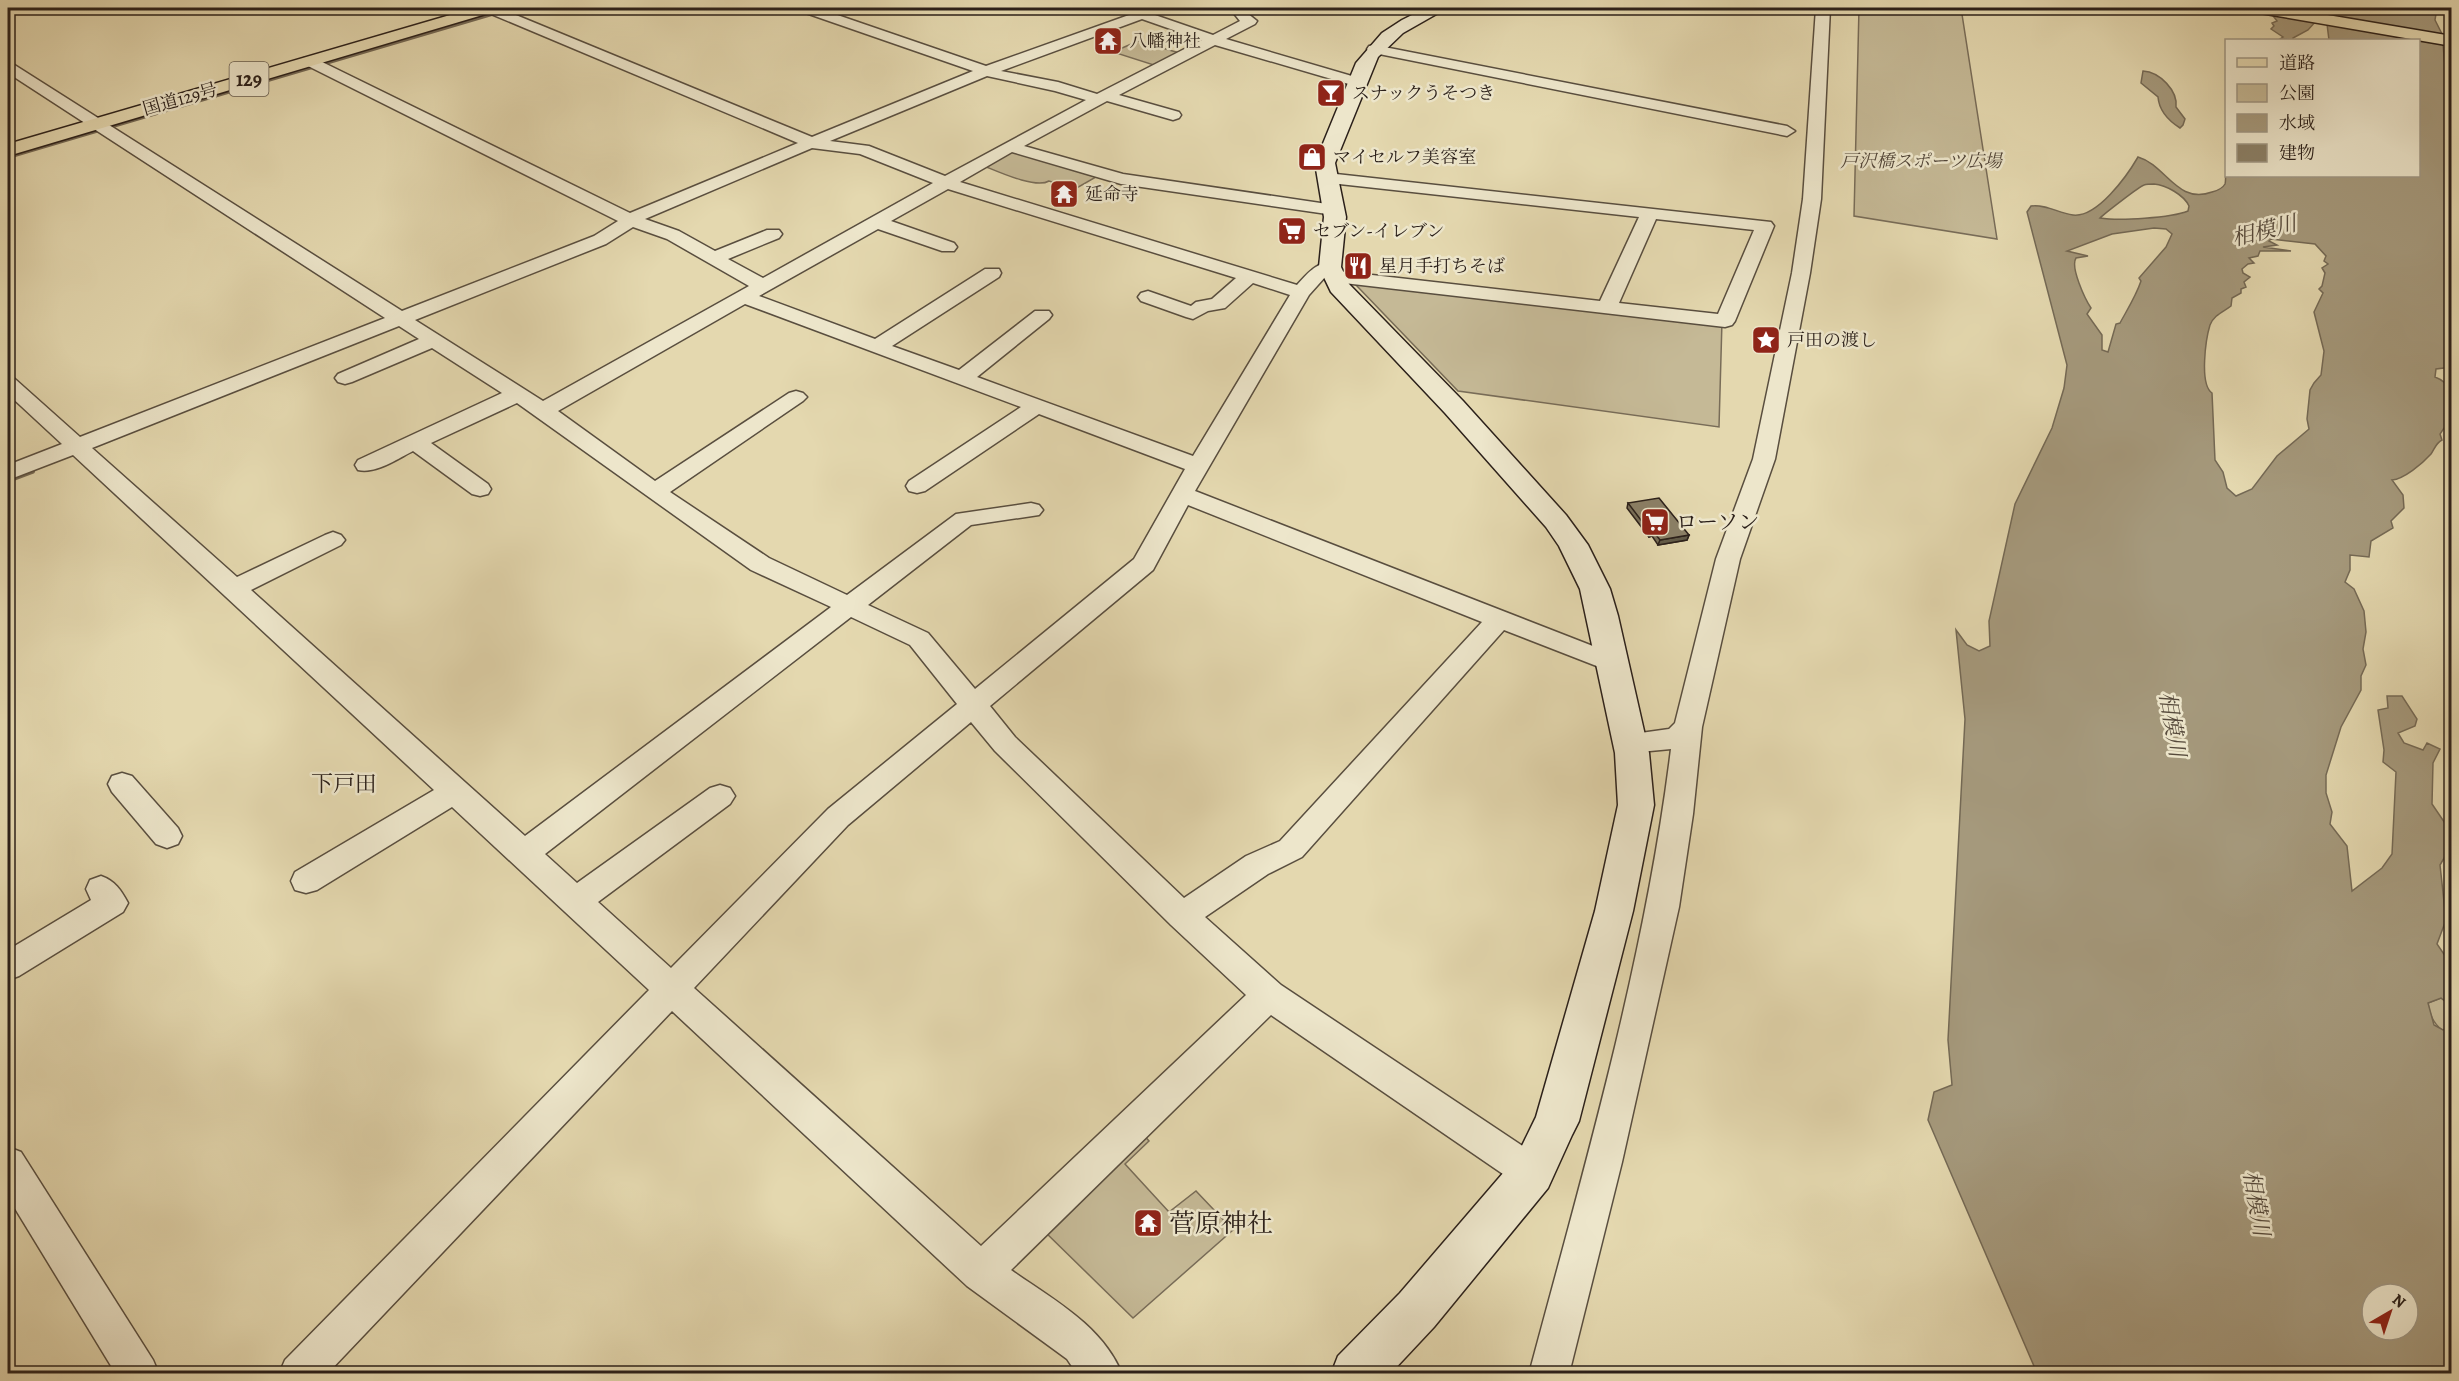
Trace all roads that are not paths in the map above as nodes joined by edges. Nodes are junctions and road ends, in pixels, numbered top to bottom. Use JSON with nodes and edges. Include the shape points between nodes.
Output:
{"nodes":[{"id":1,"x":475,"y":8,"type":"edge"},
{"id":2,"x":805,"y":8,"type":"edge"},
{"id":3,"x":1118,"y":8,"type":"edge"},
{"id":4,"x":1160,"y":8,"type":"edge"},
{"id":5,"x":1246,"y":8,"type":"edge"},
{"id":6,"x":1439,"y":8,"type":"edge"},
{"id":7,"x":1823,"y":8,"type":"edge"},
{"id":8,"x":2260,"y":8,"type":"edge"},
{"id":9,"x":493,"y":9,"type":"edge"},
{"id":10,"x":1141,"y":14,"type":"junction"},
{"id":11,"x":1215,"y":40,"type":"junction"},
{"id":12,"x":2451,"y":40,"type":"edge"},
{"id":13,"x":1374,"y":49,"type":"junction"},
{"id":14,"x":315,"y":64,"type":"junction"},
{"id":15,"x":8,"y":66,"type":"edge"},
{"id":16,"x":986,"y":71,"type":"junction"},
{"id":17,"x":1357,"y":82,"type":"junction"},
{"id":18,"x":1104,"y":98,"type":"junction"},
{"id":19,"x":1173,"y":115,"type":"dead end"},
{"id":20,"x":99,"y":125,"type":"junction"},
{"id":21,"x":1787,"y":131,"type":"dead end"},
{"id":22,"x":8,"y":143,"type":"edge"},
{"id":23,"x":814,"y":143,"type":"junction"},
{"id":24,"x":1011,"y":147,"type":"junction"},
{"id":25,"x":8,"y":150,"type":"edge"},
{"id":26,"x":1327,"y":178,"type":"junction"},
{"id":27,"x":947,"y":183,"type":"junction"},
{"id":28,"x":1334,"y":210,"type":"junction"},
{"id":29,"x":1650,"y":213,"type":"junction"},
{"id":30,"x":630,"y":220,"type":"junction"},
{"id":31,"x":876,"y":222,"type":"junction"},
{"id":32,"x":773,"y":234,"type":"dead end"},
{"id":33,"x":945,"y":243,"type":"dead end"},
{"id":34,"x":716,"y":258,"type":"junction"},
{"id":35,"x":1332,"y":272,"type":"junction"},
{"id":36,"x":981,"y":276,"type":"dead end"},
{"id":37,"x":1249,"y":277,"type":"junction"},
{"id":38,"x":762,"y":286,"type":"junction"},
{"id":39,"x":1301,"y":292,"type":"junction"},
{"id":40,"x":743,"y":297,"type":"junction"},
{"id":41,"x":1148,"y":297,"type":"dead end"},
{"id":42,"x":1607,"y":307,"type":"junction"},
{"id":43,"x":1042,"y":315,"type":"dead end"},
{"id":44,"x":402,"y":319,"type":"junction"},
{"id":45,"x":434,"y":340,"type":"junction"},
{"id":46,"x":878,"y":346,"type":"junction"},
{"id":47,"x":345,"y":378,"type":"dead end"},
{"id":48,"x":962,"y":378,"type":"junction"},
{"id":49,"x":8,"y":383,"type":"edge"},
{"id":50,"x":518,"y":394,"type":"junction"},
{"id":51,"x":796,"y":397,"type":"dead end"},
{"id":52,"x":1037,"y":406,"type":"junction"},
{"id":53,"x":543,"y":410,"type":"junction"},
{"id":54,"x":415,"y":442,"type":"junction"},
{"id":55,"x":78,"y":446,"type":"junction"},
{"id":56,"x":366,"y":465,"type":"dead end"},
{"id":57,"x":1198,"y":466,"type":"junction"},
{"id":58,"x":8,"y":473,"type":"edge"},
{"id":59,"x":479,"y":481,"type":"dead end"},
{"id":60,"x":917,"y":486,"type":"dead end"},
{"id":61,"x":655,"y":492,"type":"junction"},
{"id":62,"x":1182,"y":494,"type":"junction"},
{"id":63,"x":1031,"y":510,"type":"dead end"},
{"id":64,"x":317,"y":544,"type":"dead end"},
{"id":65,"x":233,"y":589,"type":"junction"},
{"id":66,"x":852,"y":606,"type":"junction"},
{"id":67,"x":1498,"y":619,"type":"junction"},
{"id":68,"x":1612,"y":663,"type":"junction"},
{"id":69,"x":975,"y":704,"type":"junction"},
{"id":70,"x":1688,"y":727,"type":"junction"},
{"id":71,"x":1629,"y":743,"type":"junction"},
{"id":72,"x":122,"y":784,"type":"dead end"},
{"id":73,"x":454,"y":792,"type":"junction"},
{"id":74,"x":711,"y":810,"type":"dead end"},
{"id":75,"x":167,"y":836,"type":"dead end"},
{"id":76,"x":523,"y":854,"type":"junction"},
{"id":77,"x":319,"y":867,"type":"dead end"},
{"id":78,"x":575,"y":902,"type":"junction"},
{"id":79,"x":112,"y":903,"type":"dead end"},
{"id":80,"x":1182,"y":916,"type":"junction"},
{"id":81,"x":8,"y":966,"type":"edge"},
{"id":82,"x":669,"y":988,"type":"junction"},
{"id":83,"x":1269,"y":995,"type":"junction"},
{"id":84,"x":8,"y":1164,"type":"edge"},
{"id":85,"x":1532,"y":1173,"type":"junction"},
{"id":86,"x":981,"y":1272,"type":"junction"},
{"id":87,"x":139,"y":1374,"type":"edge"},
{"id":88,"x":299,"y":1374,"type":"edge"},
{"id":89,"x":1102,"y":1374,"type":"edge"},
{"id":90,"x":1356,"y":1374,"type":"edge"},
{"id":91,"x":1550,"y":1374,"type":"edge"}],
"edges":[{"from":1,"to":20,"type":"main road","name":"国道129号","number":"129"},
{"from":2,"to":16,"type":"street"},
{"from":3,"to":10,"type":"street"},
{"from":4,"to":10,"type":"street"},
{"from":5,"to":11,"type":"street","via":[[1239,11],[1240,15],[1250,21]]},
{"from":6,"to":13,"type":"street","via":[[1419,17]]},
{"from":7,"to":70,"type":"street","via":[[1812,199],[1782,376],[1758,482],[1728,559]]},
{"from":8,"to":12,"type":"main road"},
{"from":9,"to":14,"type":"main road","name":"国道129号","number":"129"},
{"from":9,"to":23,"type":"street"},
{"from":10,"to":11,"type":"street"},
{"from":10,"to":16,"type":"street"},
{"from":11,"to":17,"type":"street"},
{"from":11,"to":18,"type":"street"},
{"from":13,"to":17,"type":"street"},
{"from":13,"to":21,"type":"street"},
{"from":14,"to":20,"type":"main road","name":"国道129号","number":"129"},
{"from":14,"to":30,"type":"street"},
{"from":15,"to":20,"type":"street"},
{"from":16,"to":18,"type":"street"},
{"from":16,"to":23,"type":"street"},
{"from":17,"to":26,"type":"street","via":[[1325,163]]},
{"from":18,"to":19,"type":"street"},
{"from":18,"to":24,"type":"street"},
{"from":20,"to":22,"type":"main road","name":"国道129号","number":"129"},
{"from":20,"to":25,"type":"main road","name":"国道129号","number":"129"},
{"from":20,"to":44,"type":"street"},
{"from":23,"to":27,"type":"street","via":[[863,149]]},
{"from":23,"to":30,"type":"street"},
{"from":24,"to":27,"type":"street"},
{"from":24,"to":28,"type":"street","via":[[1120,179]]},
{"from":26,"to":28,"type":"street"},
{"from":26,"to":29,"type":"street"},
{"from":27,"to":31,"type":"street"},
{"from":27,"to":37,"type":"street"},
{"from":28,"to":35,"type":"street"},
{"from":29,"to":42,"type":"street"},
{"from":29,"to":42,"type":"street","via":[[1765,226],[1725,321]]},
{"from":30,"to":34,"type":"street","via":[[673,235]]},
{"from":30,"to":44,"type":"street","via":[[600,240]]},
{"from":31,"to":33,"type":"street"},
{"from":31,"to":38,"type":"street"},
{"from":32,"to":34,"type":"street"},
{"from":34,"to":38,"type":"street"},
{"from":35,"to":39,"type":"street","via":[[1319,272]]},
{"from":35,"to":42,"type":"street"},
{"from":35,"to":68,"type":"street","via":[[1339,287],[1454,407],[1562,529],[1595,589]]},
{"from":36,"to":46,"type":"street"},
{"from":37,"to":39,"type":"street"},
{"from":37,"to":41,"type":"street","via":[[1218,304],[1203,306],[1190,316]]},
{"from":38,"to":40,"type":"street"},
{"from":39,"to":57,"type":"street"},
{"from":40,"to":46,"type":"street"},
{"from":40,"to":53,"type":"street"},
{"from":43,"to":48,"type":"street"},
{"from":44,"to":45,"type":"street"},
{"from":44,"to":55,"type":"street"},
{"from":45,"to":47,"type":"street","via":[[373,362]]},
{"from":45,"to":50,"type":"street"},
{"from":46,"to":48,"type":"street"},
{"from":48,"to":52,"type":"street"},
{"from":49,"to":55,"type":"street"},
{"from":50,"to":53,"type":"street"},
{"from":50,"to":54,"type":"street"},
{"from":51,"to":61,"type":"street"},
{"from":52,"to":57,"type":"street"},
{"from":52,"to":60,"type":"street"},
{"from":53,"to":61,"type":"street"},
{"from":54,"to":56,"type":"street"},
{"from":54,"to":59,"type":"street"},
{"from":55,"to":58,"type":"street"},
{"from":55,"to":65,"type":"street"},
{"from":57,"to":62,"type":"street"},
{"from":61,"to":66,"type":"street","via":[[760,564]]},
{"from":62,"to":67,"type":"street"},
{"from":62,"to":69,"type":"street","via":[[1144,564]]},
{"from":63,"to":66,"type":"street","via":[[964,519]]},
{"from":64,"to":65,"type":"street"},
{"from":65,"to":73,"type":"street"},
{"from":66,"to":69,"type":"street","via":[[919,639]]},
{"from":66,"to":76,"type":"street"},
{"from":67,"to":68,"type":"street"},
{"from":67,"to":80,"type":"street","via":[[1291,849],[1257,865]]},
{"from":68,"to":71,"type":"street"},
{"from":69,"to":80,"type":"street","via":[[1005,744]]},
{"from":69,"to":82,"type":"street","via":[[838,817]]},
{"from":70,"to":71,"type":"street","via":[[1677,738]]},
{"from":70,"to":91,"type":"street","via":[[1664,907]]},
{"from":71,"to":85,"type":"street","via":[[1636,805],[1614,910],[1557,1121]]},
{"from":72,"to":75,"type":"street"},
{"from":73,"to":76,"type":"street"},
{"from":73,"to":77,"type":"street"},
{"from":74,"to":78,"type":"street"},
{"from":76,"to":78,"type":"street"},
{"from":78,"to":82,"type":"street"},
{"from":79,"to":81,"type":"street"},
{"from":80,"to":83,"type":"street"},
{"from":82,"to":86,"type":"street"},
{"from":82,"to":88,"type":"street"},
{"from":83,"to":85,"type":"street"},
{"from":83,"to":86,"type":"street"},
{"from":84,"to":87,"type":"street"},
{"from":85,"to":90,"type":"street","via":[[1417,1310]]},
{"from":86,"to":89,"type":"street","via":[[1081,1345]]}]}
